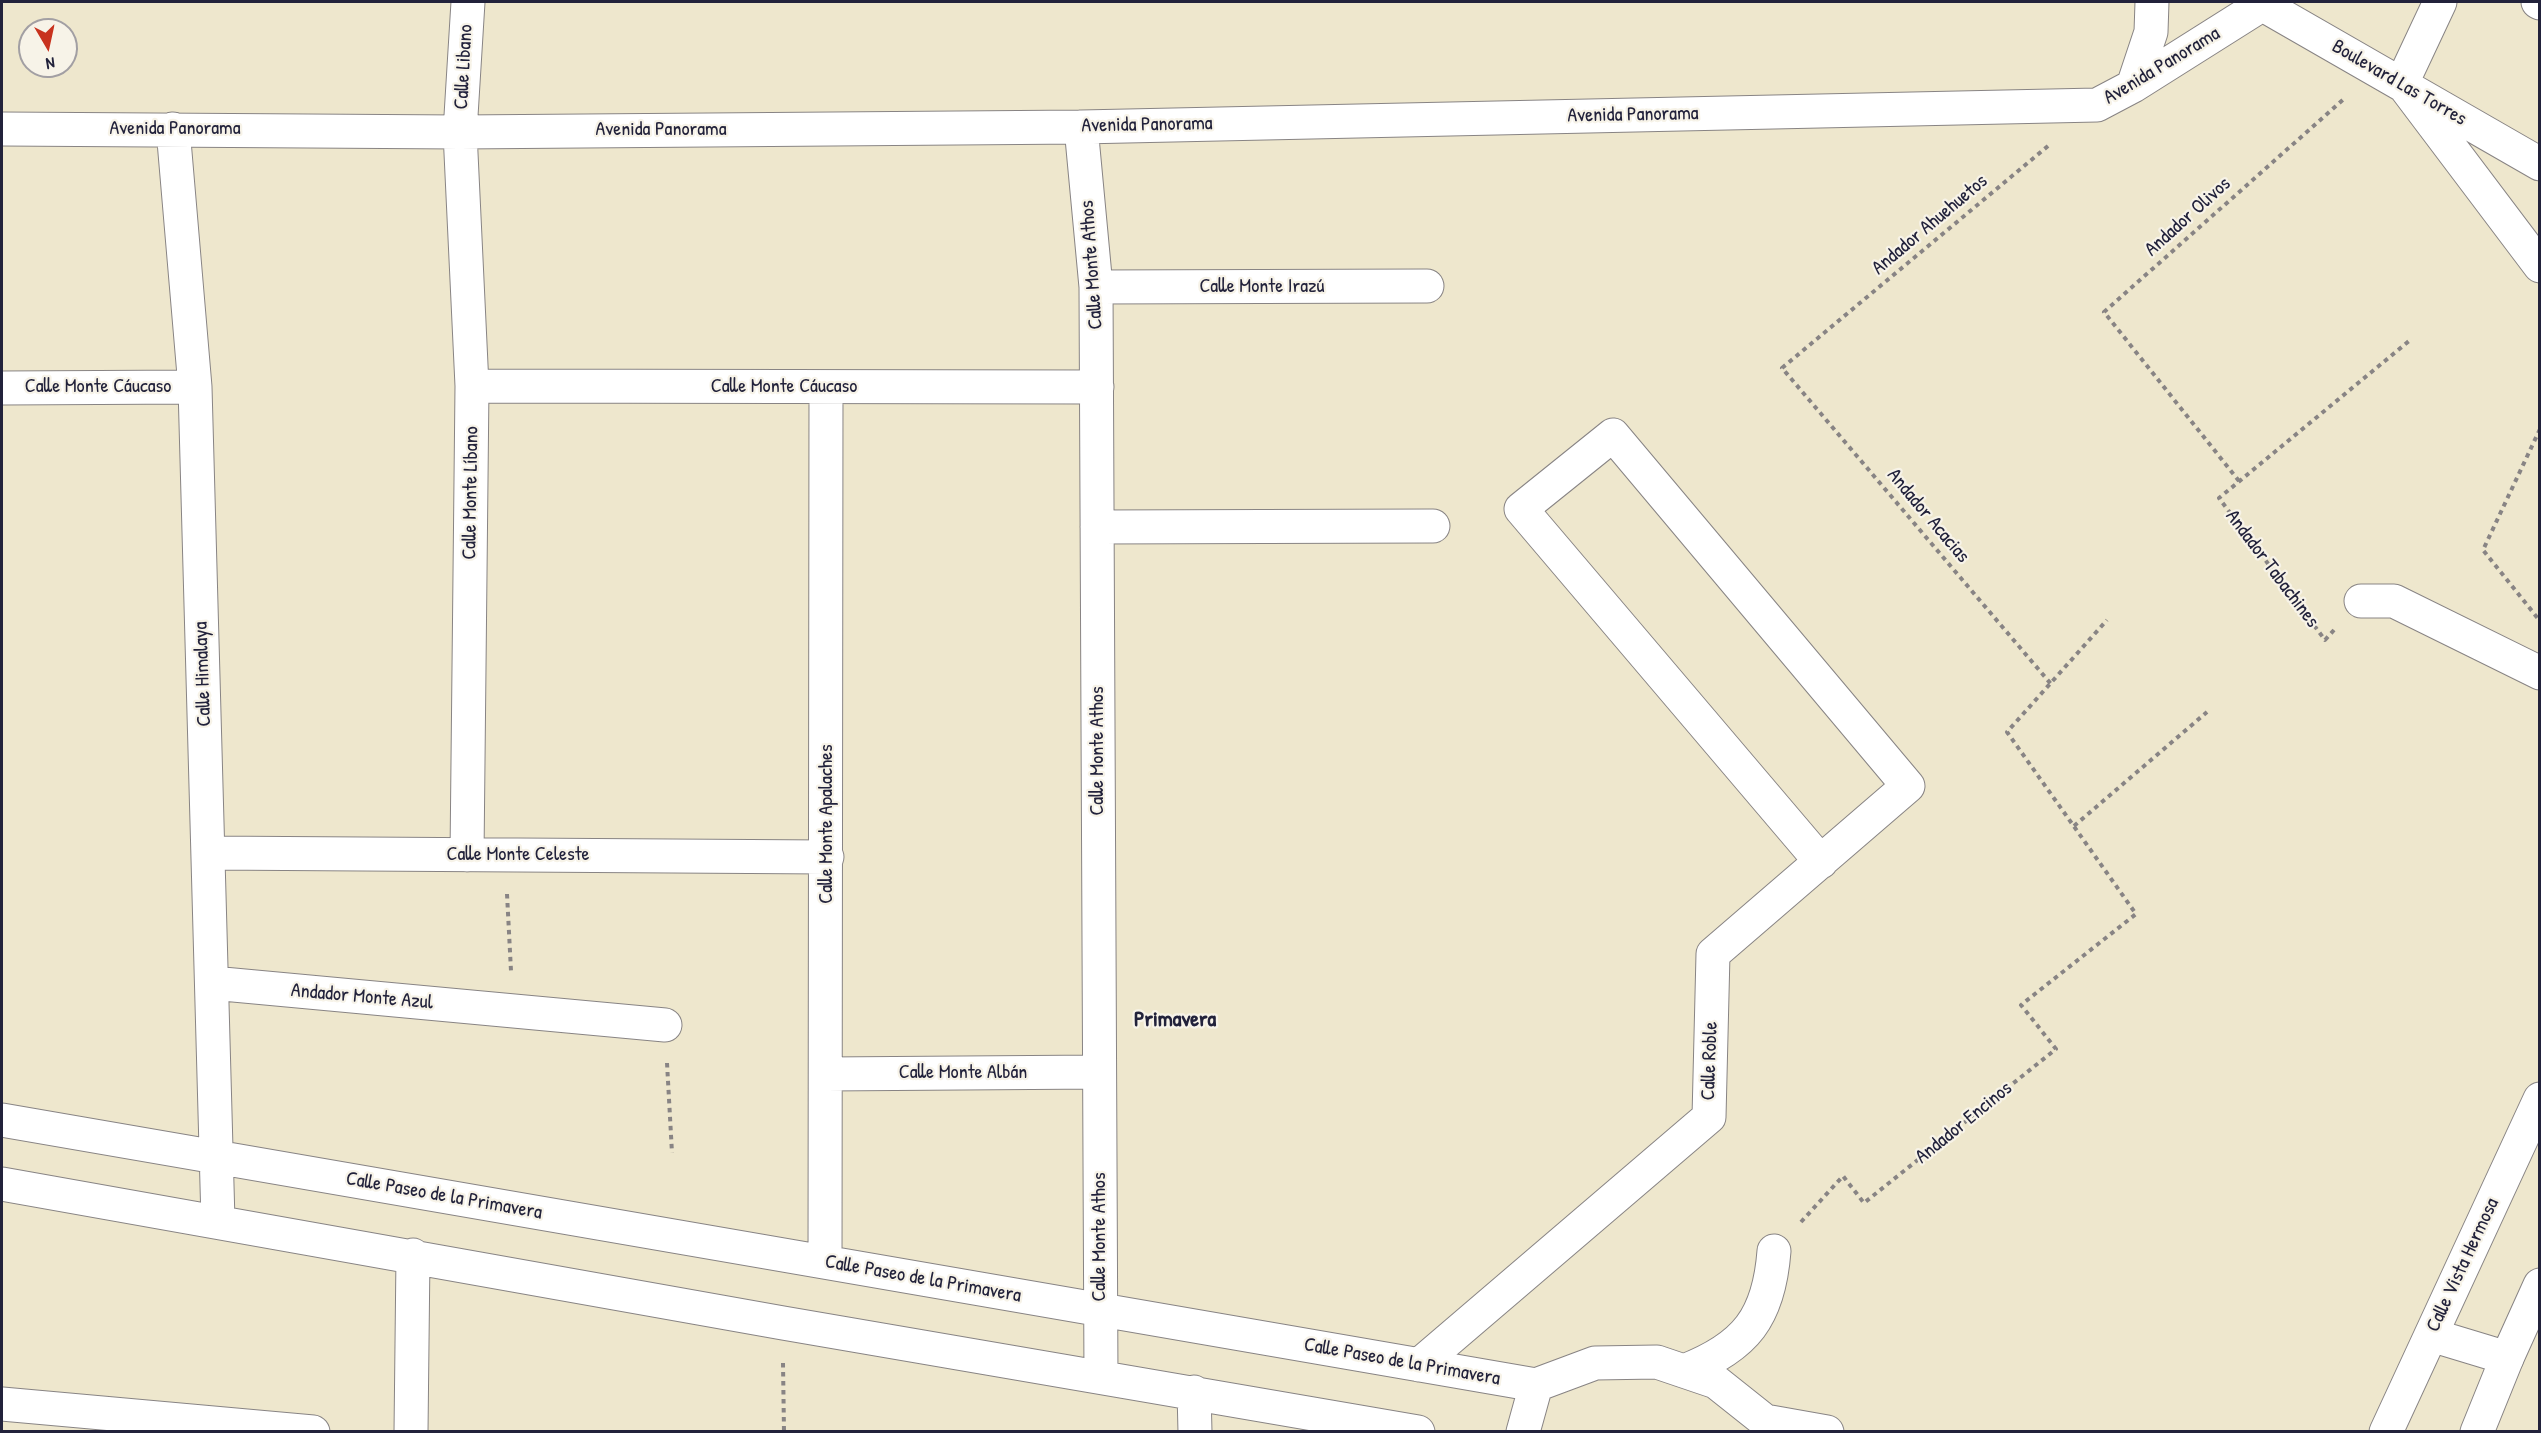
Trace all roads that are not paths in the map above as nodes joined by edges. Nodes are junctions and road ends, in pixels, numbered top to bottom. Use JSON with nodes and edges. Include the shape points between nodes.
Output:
{"nodes":[{"id":1,"x":468,"y":2,"type":"edge"},
{"id":2,"x":2152,"y":2,"type":"edge"},
{"id":3,"x":2440,"y":2,"type":"edge"},
{"id":4,"x":2261,"y":3,"type":"edge"},
{"id":5,"x":2389,"y":77,"type":"junction"},
{"id":6,"x":2133,"y":86,"type":"junction"},
{"id":7,"x":1081,"y":127,"type":"junction"},
{"id":8,"x":2,"y":129,"type":"edge"},
{"id":9,"x":173,"y":129,"type":"junction"},
{"id":10,"x":460,"y":132,"type":"junction"},
{"id":11,"x":2540,"y":164,"type":"edge"},
{"id":12,"x":2540,"y":266,"type":"edge"},
{"id":13,"x":1427,"y":286,"type":"dead end"},
{"id":14,"x":1096,"y":287,"type":"junction"},
{"id":15,"x":472,"y":386,"type":"junction"},
{"id":16,"x":195,"y":387,"type":"junction"},
{"id":17,"x":826,"y":387,"type":"junction"},
{"id":18,"x":1097,"y":387,"type":"junction"},
{"id":19,"x":2,"y":388,"type":"edge"},
{"id":20,"x":1433,"y":526,"type":"dead end"},
{"id":21,"x":1097,"y":528,"type":"junction"},
{"id":22,"x":2361,"y":601,"type":"dead end"},
{"id":23,"x":2540,"y":673,"type":"edge"},
{"id":24,"x":208,"y":853,"type":"junction"},
{"id":25,"x":467,"y":855,"type":"junction"},
{"id":26,"x":827,"y":857,"type":"junction"},
{"id":27,"x":1821,"y":862,"type":"junction"},
{"id":28,"x":212,"y":983,"type":"junction"},
{"id":29,"x":665,"y":1025,"type":"road end"},
{"id":30,"x":1100,"y":1072,"type":"junction"},
{"id":31,"x":826,"y":1074,"type":"junction"},
{"id":32,"x":2540,"y":1099,"type":"edge"},
{"id":33,"x":2,"y":1120,"type":"edge"},
{"id":34,"x":217,"y":1157,"type":"junction"},
{"id":35,"x":2,"y":1184,"type":"edge"},
{"id":36,"x":218,"y":1221,"type":"junction"},
{"id":37,"x":1774,"y":1251,"type":"road end"},
{"id":38,"x":413,"y":1255,"type":"junction"},
{"id":39,"x":825,"y":1262,"type":"junction"},
{"id":40,"x":2540,"y":1285,"type":"edge"},
{"id":41,"x":1101,"y":1309,"type":"junction"},
{"id":42,"x":2431,"y":1335,"type":"junction"},
{"id":43,"x":2507,"y":1358,"type":"junction"},
{"id":44,"x":1419,"y":1365,"type":"junction"},
{"id":45,"x":1684,"y":1371,"type":"junction"},
{"id":46,"x":1101,"y":1376,"type":"junction"},
{"id":47,"x":1536,"y":1385,"type":"junction"},
{"id":48,"x":1194,"y":1392,"type":"junction"},
{"id":49,"x":2,"y":1404,"type":"edge"},
{"id":50,"x":1763,"y":1426,"type":"edge"},
{"id":51,"x":313,"y":1431,"type":"edge"},
{"id":52,"x":411,"y":1431,"type":"edge"},
{"id":53,"x":1195,"y":1431,"type":"edge"},
{"id":54,"x":1418,"y":1431,"type":"edge"},
{"id":55,"x":1523,"y":1431,"type":"edge"},
{"id":56,"x":1827,"y":1431,"type":"edge"},
{"id":57,"x":2386,"y":1431,"type":"edge"},
{"id":58,"x":2477,"y":1431,"type":"edge"}],
"edges":[{"from":1,"to":10,"type":"main road","name":"Calle Libano"},
{"from":2,"to":6,"type":"main road","via":[[2151,32]]},
{"from":3,"to":5,"type":"main road"},
{"from":4,"to":5,"type":"main road","name":"Boulevard Las Torres"},
{"from":4,"to":6,"type":"main road","name":"Avenida Panorama"},
{"from":5,"to":11,"type":"main road","name":"Boulevard Las Torres"},
{"from":5,"to":12,"type":"main road"},
{"from":6,"to":7,"type":"main road","name":"Avenida Panorama","via":[[2097,105]]},
{"from":7,"to":10,"type":"main road","name":"Avenida Panorama"},
{"from":7,"to":14,"type":"main road","name":"Calle Monte Athos"},
{"from":8,"to":9,"type":"main road","name":"Avenida Panorama"},
{"from":9,"to":10,"type":"main road","name":"Avenida Panorama"},
{"from":9,"to":16,"type":"main road","name":"Calle Himalaya"},
{"from":10,"to":15,"type":"main road","name":"Calle Monte Líbano"},
{"from":13,"to":14,"type":"main road","name":"Calle Monte Irazú"},
{"from":14,"to":18,"type":"main road","name":"Calle Monte Athos"},
{"from":15,"to":17,"type":"main road","name":"Calle Monte Cáucaso"},
{"from":15,"to":25,"type":"main road","name":"Calle Monte Líbano"},
{"from":16,"to":19,"type":"main road","name":"Calle Monte Cáucaso"},
{"from":16,"to":24,"type":"main road","name":"Calle Himalaya"},
{"from":17,"to":18,"type":"main road","name":"Calle Monte Cáucaso"},
{"from":17,"to":26,"type":"main road","name":"Calle Monte Apalaches"},
{"from":18,"to":21,"type":"main road","name":"Calle Monte Athos"},
{"from":20,"to":21,"type":"main road"},
{"from":21,"to":30,"type":"main road","name":"Calle Monte Athos"},
{"from":22,"to":23,"type":"main road","via":[[2394,601]]},
{"from":24,"to":25,"type":"main road","name":"Calle Monte Celeste"},
{"from":24,"to":28,"type":"main road","name":"Calle Himalaya"},
{"from":25,"to":26,"type":"main road","name":"Calle Monte Celeste"},
{"from":26,"to":31,"type":"main road","name":"Calle Monte Apalaches"},
{"from":27,"to":27,"type":"main road","name":"Calle Roble","via":[[1908,786],[1613,435],[1521,510]]},
{"from":27,"to":44,"type":"main road","name":"Calle Roble","via":[[1713,954],[1709,1117]]},
{"from":28,"to":29,"type":"main road","name":"Andador Monte Azul"},
{"from":28,"to":34,"type":"main road","name":"Calle Himalaya"},
{"from":30,"to":31,"type":"main road","name":"Calle Monte Albán"},
{"from":30,"to":41,"type":"main road","name":"Calle Monte Athos"},
{"from":31,"to":39,"type":"main road","name":"Calle Monte Apalaches"},
{"from":32,"to":42,"type":"main road","name":"Calle Vista Hermosa"},
{"from":33,"to":34,"type":"main road","name":"Calle Paseo de la Primavera"},
{"from":34,"to":36,"type":"main road","name":"Calle Himalaya"},
{"from":34,"to":39,"type":"main road","name":"Calle Paseo de la Primavera"},
{"from":35,"to":36,"type":"main road"},
{"from":36,"to":38,"type":"main road"},
{"from":37,"to":45,"type":"main road","via":[[1772,1283],[1760,1313],[1740,1340],[1714,1359]]},
{"from":38,"to":46,"type":"main road"},
{"from":38,"to":52,"type":"main road"},
{"from":39,"to":41,"type":"main road","name":"Calle Paseo de la Primavera"},
{"from":40,"to":43,"type":"main road"},
{"from":41,"to":44,"type":"main road","name":"Calle Paseo de la Primavera"},
{"from":41,"to":46,"type":"main road","name":"Calle Monte Athos"},
{"from":42,"to":43,"type":"main road"},
{"from":42,"to":57,"type":"main road","name":"Calle Vista Hermosa"},
{"from":43,"to":58,"type":"main road"},
{"from":44,"to":47,"type":"main road","name":"Calle Paseo de la Primavera"},
{"from":45,"to":47,"type":"main road","via":[[1657,1362],[1595,1363]]},
{"from":45,"to":50,"type":"main road","via":[[1716,1382]]},
{"from":46,"to":48,"type":"main road"},
{"from":47,"to":55,"type":"main road"},
{"from":48,"to":53,"type":"main road"},
{"from":48,"to":54,"type":"main road"},
{"from":49,"to":51,"type":"main road"},
{"from":50,"to":56,"type":"main road"}]}
